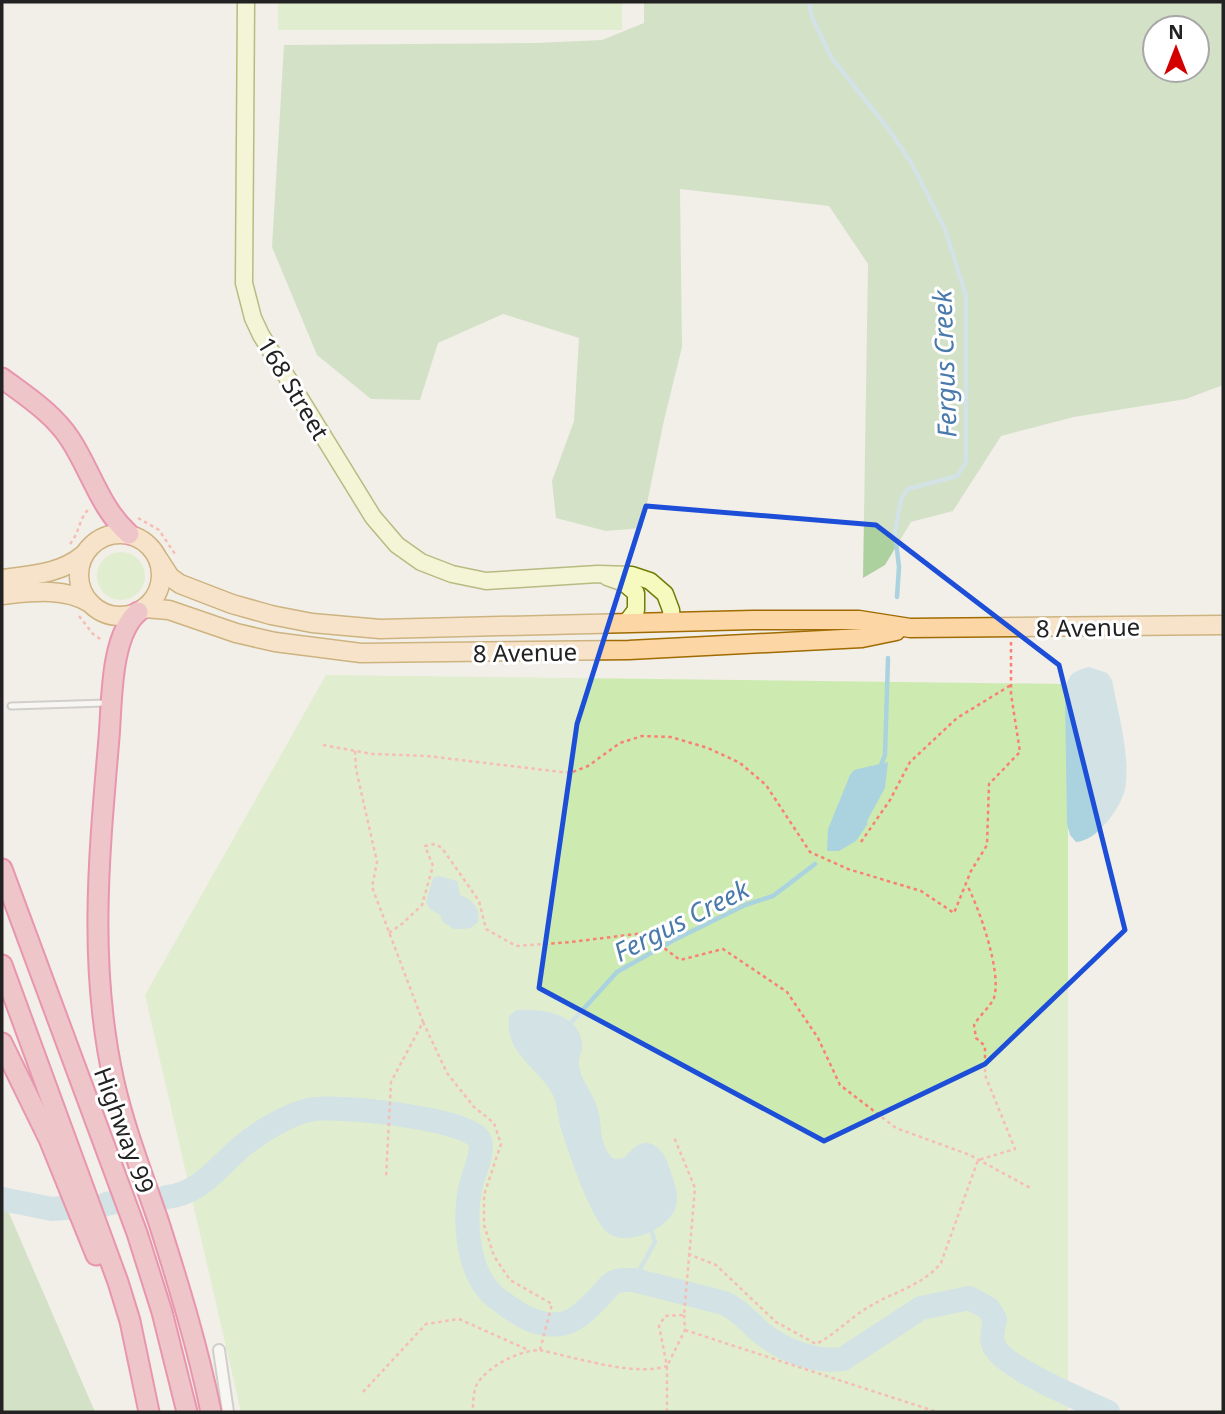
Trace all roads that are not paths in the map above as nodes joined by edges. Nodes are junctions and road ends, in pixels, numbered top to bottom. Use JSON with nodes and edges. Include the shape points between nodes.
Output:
{"nodes":[{"id":1,"x":246,"y":2,"type":"edge"},
{"id":2,"x":2,"y":378,"type":"edge"},
{"id":3,"x":129,"y":534,"type":"junction"},
{"id":4,"x":83,"y":555,"type":"junction"},
{"id":5,"x":159,"y":560,"type":"junction"},
{"id":6,"x":598,"y":574,"type":"junction"},
{"id":7,"x":2,"y":579,"type":"edge"},
{"id":8,"x":2,"y":595,"type":"edge"},
{"id":9,"x":84,"y":608,"type":"junction"},
{"id":10,"x":141,"y":610,"type":"junction"},
{"id":11,"x":672,"y":622,"type":"junction"},
{"id":12,"x":626,"y":623,"type":"junction"},
{"id":13,"x":1223,"y":625,"type":"edge"},
{"id":14,"x":910,"y":628,"type":"junction"},
{"id":15,"x":404,"y":653,"type":"junction"},
{"id":16,"x":112,"y":702,"type":"junction"},
{"id":17,"x":11,"y":706,"type":"dead end"},
{"id":18,"x":2,"y":869,"type":"edge"},
{"id":19,"x":2,"y":965,"type":"edge"},
{"id":20,"x":2,"y":1043,"type":"edge"},
{"id":21,"x":219,"y":1350,"type":"dead end"},
{"id":22,"x":136,"y":1354,"type":"junction"},
{"id":23,"x":149,"y":1412,"type":"edge"},
{"id":24,"x":187,"y":1412,"type":"edge"},
{"id":25,"x":211,"y":1412,"type":"edge"},
{"id":26,"x":228,"y":1412,"type":"edge"}],
"edges":[{"from":1,"to":6,"type":"main road","name":"168 Street","via":[[244,283],[253,318],[373,517],[397,545],[421,562],[452,574],[486,581]]},
{"from":2,"to":3,"type":"highway","via":[[38,405],[69,437],[104,506]]},
{"from":3,"to":4,"type":"main road","via":[[104,536]]},
{"from":3,"to":5,"type":"main road","via":[[148,544]]},
{"from":4,"to":7,"type":"main road","via":[[54,570]]},
{"from":4,"to":9,"type":"main road","via":[[79,580]]},
{"from":5,"to":10,"type":"main road","via":[[160,585]]},
{"from":5,"to":12,"type":"main road","name":"8 Avenue","via":[[184,587],[258,612],[312,623],[380,629]]},
{"from":6,"to":11,"type":"main road","name":"168 Street","via":[[632,575],[650,581],[665,594]]},
{"from":6,"to":12,"type":"main road","name":"168 Street","via":[[624,583],[636,593],[636,610]]},
{"from":8,"to":9,"type":"main road","via":[[58,592],[74,595]]},
{"from":9,"to":10,"type":"main road","via":[[125,616]]},
{"from":10,"to":15,"type":"main road","name":"8 Avenue","via":[[169,610],[285,644]]},
{"from":10,"to":16,"type":"highway","via":[[121,638]]},
{"from":11,"to":12,"type":"main road","name":"8 Avenue"},
{"from":11,"to":14,"type":"main road","name":"8 Avenue","via":[[859,620]]},
{"from":11,"to":15,"type":"main road","via":[[657,633],[631,639],[432,642]]},
{"from":13,"to":14,"type":"main road","name":"8 Avenue"},
{"from":14,"to":15,"type":"main road","name":"8 Avenue","via":[[862,638],[629,650]]},
{"from":16,"to":17,"type":"lane"},
{"from":16,"to":25,"type":"highway","via":[[97,889],[103,1021],[121,1109],[185,1304]]},
{"from":18,"to":24,"type":"highway","name":"Highway 99","via":[[137,1233]]},
{"from":19,"to":22,"type":"highway","via":[[105,1243]]},
{"from":20,"to":22,"type":"highway","via":[[66,1179]]},
{"from":21,"to":26,"type":"street"},
{"from":22,"to":23,"type":"highway"}]}
